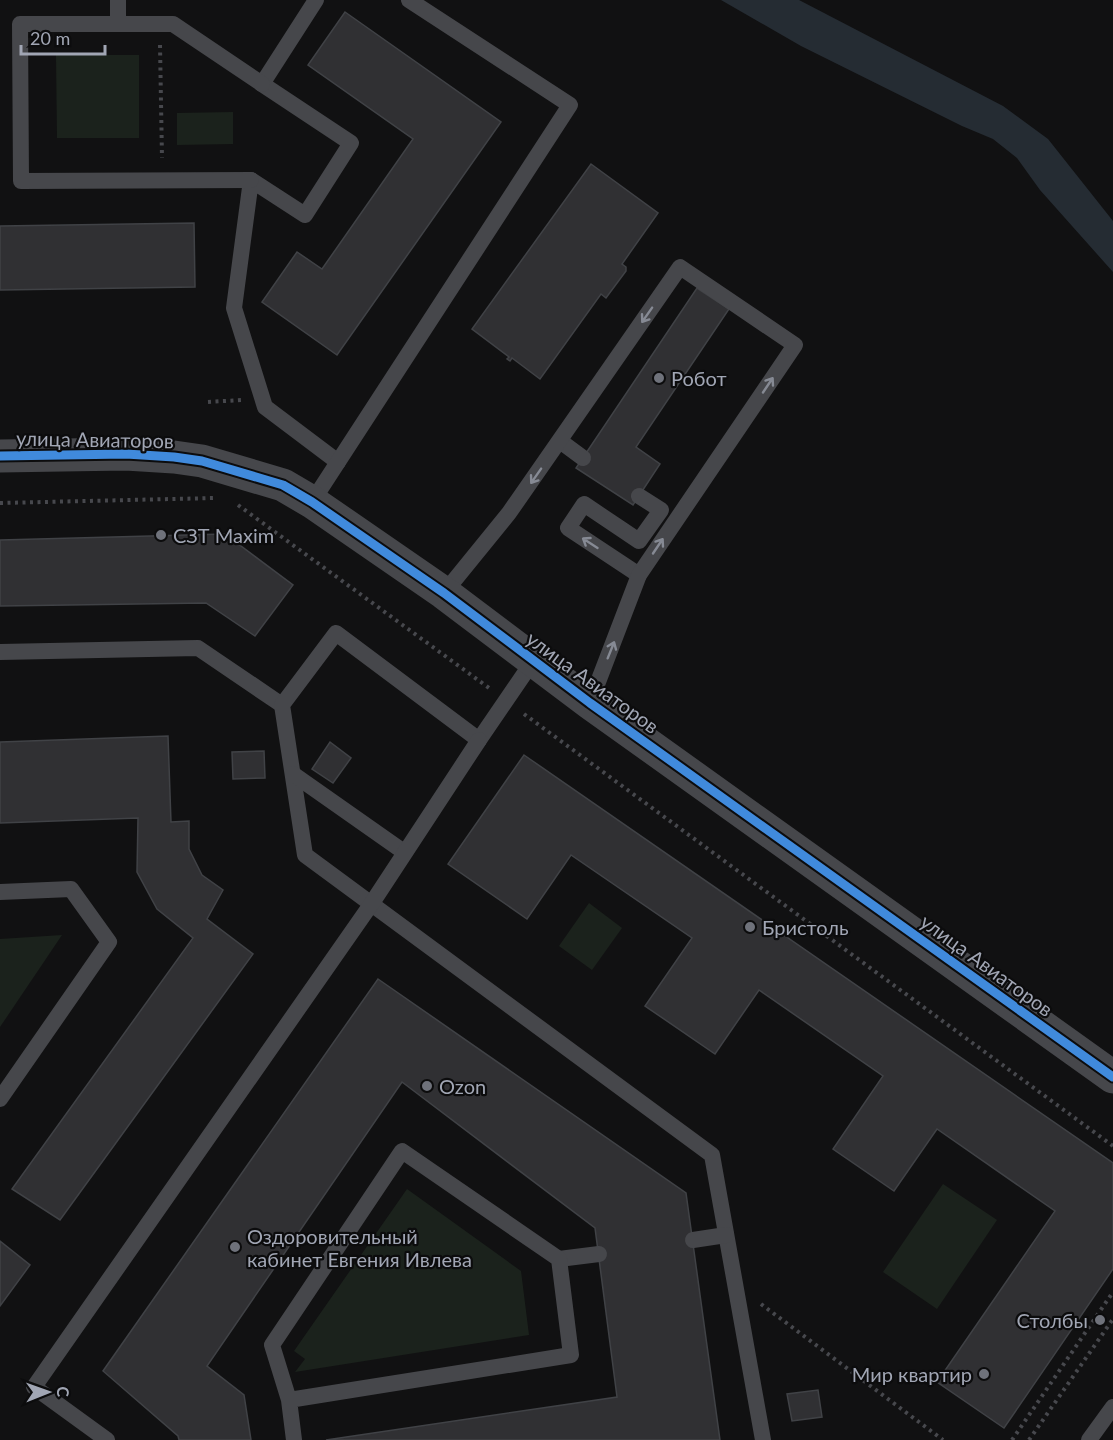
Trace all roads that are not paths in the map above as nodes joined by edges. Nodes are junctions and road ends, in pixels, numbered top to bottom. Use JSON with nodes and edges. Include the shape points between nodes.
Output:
{"nodes":[{"id":1,"x":118,"y":0,"type":"edge"},
{"id":2,"x":316,"y":0,"type":"edge"},
{"id":3,"x":410,"y":0,"type":"edge"},
{"id":4,"x":118,"y":24,"type":"junction"},
{"id":5,"x":262,"y":84,"type":"junction"},
{"id":6,"x":251,"y":180,"type":"junction"},
{"id":7,"x":560,"y":441,"type":"junction"},
{"id":8,"x":0,"y":456,"type":"edge"},
{"id":9,"x":583,"y":458,"type":"dead end"},
{"id":10,"x":338,"y":462,"type":"junction"},
{"id":11,"x":639,"y":496,"type":"dead end"},
{"id":12,"x":312,"y":502,"type":"junction"},
{"id":13,"x":639,"y":575,"type":"junction"},
{"id":14,"x":444,"y":593,"type":"junction"},
{"id":15,"x":0,"y":652,"type":"edge"},
{"id":16,"x":533,"y":661,"type":"junction"},
{"id":17,"x":590,"y":703,"type":"junction"},
{"id":18,"x":282,"y":705,"type":"junction"},
{"id":19,"x":479,"y":740,"type":"junction"},
{"id":20,"x":293,"y":774,"type":"junction"},
{"id":21,"x":404,"y":852,"type":"junction"},
{"id":22,"x":0,"y":892,"type":"edge"},
{"id":23,"x":372,"y":903,"type":"junction"},
{"id":24,"x":1113,"y":1077,"type":"edge"},
{"id":25,"x":0,"y":1099,"type":"edge"},
{"id":26,"x":726,"y":1235,"type":"junction"},
{"id":27,"x":693,"y":1240,"type":"dead end"},
{"id":28,"x":599,"y":1254,"type":"dead end"},
{"id":29,"x":559,"y":1259,"type":"junction"},
{"id":30,"x":289,"y":1400,"type":"junction"},
{"id":31,"x":1113,"y":1407,"type":"edge"},
{"id":32,"x":1091,"y":1439,"type":"edge"},
{"id":33,"x":107,"y":1440,"type":"edge"},
{"id":34,"x":294,"y":1440,"type":"edge"},
{"id":35,"x":763,"y":1440,"type":"edge"}],
"edges":[{"from":1,"to":4,"type":"lane"},
{"from":2,"to":5,"type":"lane"},
{"from":3,"to":10,"type":"lane","via":[[570,105]]},
{"from":4,"to":5,"type":"lane","via":[[173,24]]},
{"from":4,"to":6,"type":"lane","via":[[20,24],[21,181]]},
{"from":5,"to":6,"type":"lane","via":[[351,143],[305,215]]},
{"from":6,"to":10,"type":"lane","via":[[234,308],[265,407]]},
{"from":7,"to":9,"type":"lane"},
{"from":13,"to":7,"type":"lane","one_way":true,"via":[[795,345],[680,267]]},
{"from":7,"to":14,"type":"lane","one_way":true,"via":[[509,513]]},
{"from":8,"to":12,"type":"street","name":"улица Авиаторов","via":[[126,454],[202,461],[283,485]]},
{"from":10,"to":12,"type":"lane"},
{"from":13,"to":11,"type":"lane","one_way":true,"via":[[568,528],[584,504],[639,541],[661,510]]},
{"from":12,"to":14,"type":"street","name":"улица Авиаторов"},
{"from":17,"to":13,"type":"lane","one_way":true},
{"from":14,"to":16,"type":"street","name":"улица Авиаторов"},
{"from":15,"to":18,"type":"lane","via":[[198,648]]},
{"from":16,"to":17,"type":"street","name":"улица Авиаторов"},
{"from":16,"to":19,"type":"lane"},
{"from":17,"to":24,"type":"street","name":"улица Авиаторов"},
{"from":18,"to":19,"type":"lane","via":[[336,633]]},
{"from":18,"to":20,"type":"lane"},
{"from":19,"to":21,"type":"lane"},
{"from":20,"to":21,"type":"lane"},
{"from":20,"to":23,"type":"lane","via":[[305,855]]},
{"from":21,"to":23,"type":"lane"},
{"from":22,"to":25,"type":"lane","via":[[71,889],[109,942]]},
{"from":23,"to":26,"type":"lane","via":[[712,1155]]},
{"from":23,"to":33,"type":"lane","via":[[34,1387]]},
{"from":26,"to":27,"type":"lane"},
{"from":26,"to":35,"type":"lane"},
{"from":28,"to":29,"type":"lane"},
{"from":29,"to":30,"type":"lane","via":[[571,1355]]},
{"from":29,"to":30,"type":"lane","via":[[402,1151],[272,1345]]},
{"from":30,"to":34,"type":"lane"},
{"from":31,"to":32,"type":"lane"}]}
